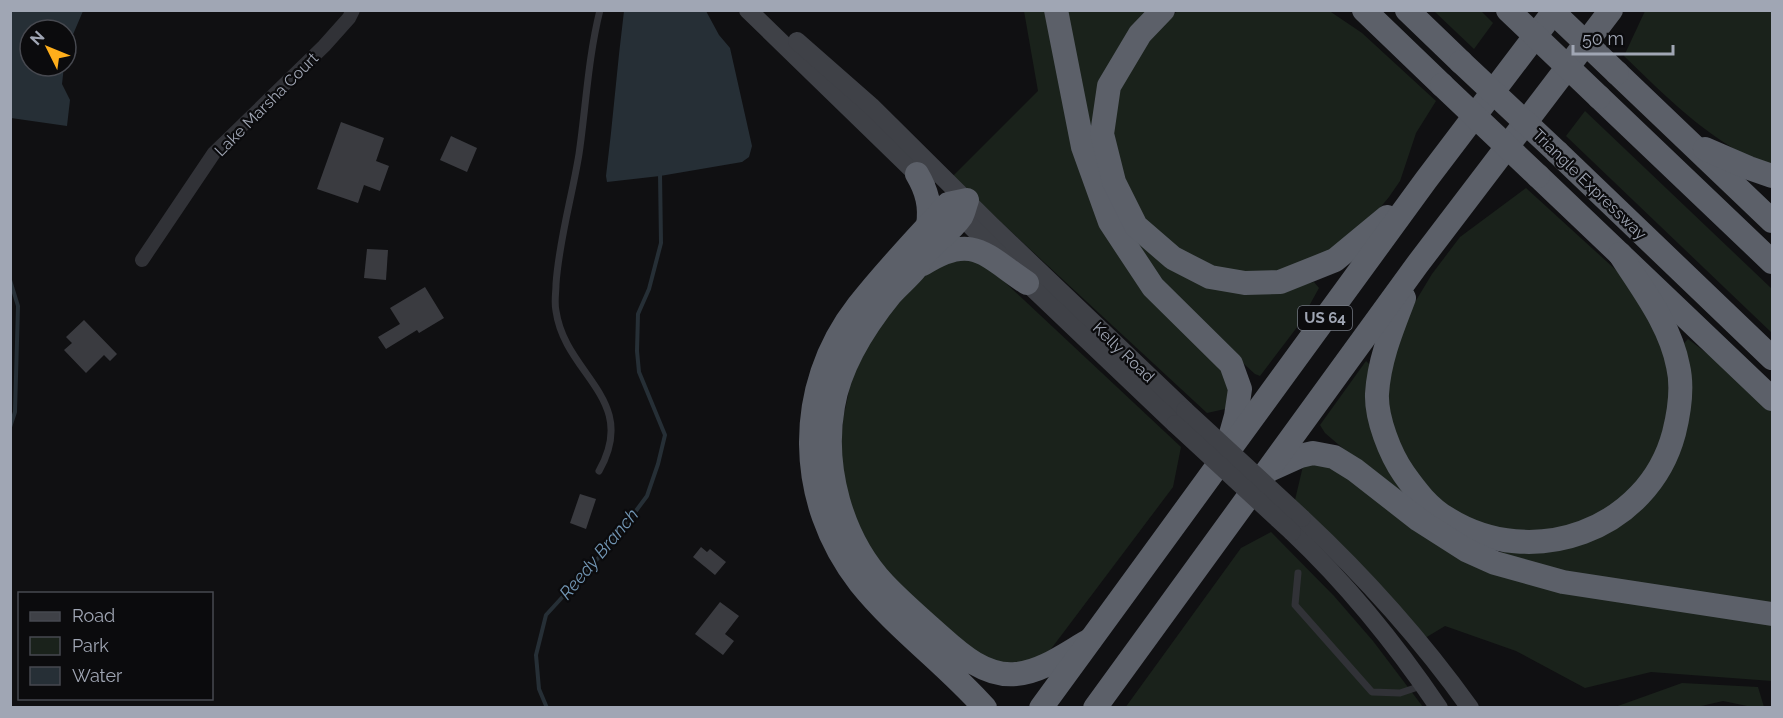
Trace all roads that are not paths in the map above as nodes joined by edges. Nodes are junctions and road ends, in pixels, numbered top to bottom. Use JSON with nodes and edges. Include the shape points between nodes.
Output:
{"nodes":[{"id":1,"x":353,"y":10,"type":"edge"},
{"id":2,"x":600,"y":10,"type":"edge"},
{"id":3,"x":748,"y":10,"type":"edge"},
{"id":4,"x":764,"y":10,"type":"edge"},
{"id":5,"x":1056,"y":10,"type":"edge"},
{"id":6,"x":1163,"y":10,"type":"edge"},
{"id":7,"x":1353,"y":10,"type":"edge"},
{"id":8,"x":1407,"y":10,"type":"edge"},
{"id":9,"x":1508,"y":10,"type":"edge"},
{"id":10,"x":1553,"y":10,"type":"edge"},
{"id":11,"x":1611,"y":10,"type":"edge"},
{"id":12,"x":1370,"y":16,"type":"edge"},
{"id":13,"x":1690,"y":143,"type":"junction"},
{"id":14,"x":917,"y":174,"type":"junction"},
{"id":15,"x":1773,"y":176,"type":"edge"},
{"id":16,"x":1426,"y":180,"type":"junction"},
{"id":17,"x":959,"y":206,"type":"junction"},
{"id":18,"x":1773,"y":221,"type":"edge"},
{"id":19,"x":928,"y":226,"type":"junction"},
{"id":20,"x":1620,"y":254,"type":"junction"},
{"id":21,"x":142,"y":260,"type":"dead end"},
{"id":22,"x":1773,"y":262,"type":"edge"},
{"id":23,"x":1417,"y":265,"type":"junction"},
{"id":24,"x":916,"y":268,"type":"junction"},
{"id":25,"x":1027,"y":283,"type":"junction"},
{"id":26,"x":1773,"y":358,"type":"edge"},
{"id":27,"x":1773,"y":399,"type":"edge"},
{"id":28,"x":1180,"y":417,"type":"junction"},
{"id":29,"x":1224,"y":456,"type":"junction"},
{"id":30,"x":599,"y":471,"type":"dead end"},
{"id":31,"x":1267,"y":471,"type":"junction"},
{"id":32,"x":1297,"y":525,"type":"junction"},
{"id":33,"x":1298,"y":573,"type":"dead end"},
{"id":34,"x":1773,"y":614,"type":"edge"},
{"id":35,"x":1090,"y":640,"type":"junction"},
{"id":36,"x":1119,"y":675,"type":"junction"},
{"id":37,"x":1424,"y":685,"type":"junction"},
{"id":38,"x":985,"y":708,"type":"edge"},
{"id":39,"x":1041,"y":708,"type":"edge"},
{"id":40,"x":1095,"y":708,"type":"edge"},
{"id":41,"x":1113,"y":708,"type":"edge"},
{"id":42,"x":1439,"y":708,"type":"edge"},
{"id":43,"x":1470,"y":708,"type":"edge"}],
"edges":[{"from":1,"to":21,"type":"street","name":"Lake Marsha Court","via":[[324,46],[214,153]]},
{"from":2,"to":30,"type":"lane","via":[[574,181],[558,257],[555,309],[564,338],[610,415],[612,443]]},
{"from":3,"to":14,"type":"main road","name":"Kelly Road"},
{"from":4,"to":17,"type":"main road","name":"Kelly Road","via":[[871,106]]},
{"from":5,"to":29,"type":"highway","via":[[1083,147],[1110,222],[1153,287],[1231,364],[1239,389]]},
{"from":6,"to":16,"type":"highway","via":[[1140,34],[1109,86],[1102,134],[1114,182],[1136,226],[1173,258],[1210,277],[1245,283],[1280,282],[1335,260]]},
{"from":7,"to":12,"type":"highway"},
{"from":8,"to":26,"type":"highway","name":"Triangle Expressway","bridge":true},
{"from":9,"to":22,"type":"highway","bridge":true},
{"from":10,"to":13,"type":"highway","bridge":true},
{"from":10,"to":16,"type":"highway","number":"US 64"},
{"from":11,"to":23,"type":"highway","number":"US 64"},
{"from":12,"to":20,"type":"highway","bridge":true},
{"from":13,"to":15,"type":"highway"},
{"from":13,"to":18,"type":"highway"},
{"from":14,"to":17,"type":"main road","name":"Kelly Road"},
{"from":14,"to":19,"type":"highway","via":[[928,198]]},
{"from":16,"to":29,"type":"highway","number":"US 64"},
{"from":17,"to":19,"type":"highway"},
{"from":17,"to":24,"type":"highway"},
{"from":17,"to":25,"type":"main road","name":"Kelly Road"},
{"from":17,"to":28,"type":"main road","name":"Kelly Road","via":[[990,224]]},
{"from":19,"to":38,"type":"highway","via":[[857,307],[831,350],[818,387],[810,433],[812,474],[822,514],[838,549],[860,582]]},
{"from":20,"to":23,"type":"highway","via":[[1653,305],[1673,346],[1679,368],[1679,415],[1671,445],[1641,493],[1615,516],[1579,535],[1544,543],[1512,542],[1477,534],[1447,519],[1420,497],[1384,437],[1377,396],[1383,357]]},
{"from":20,"to":27,"type":"highway"},
{"from":23,"to":31,"type":"highway","number":"US 64"},
{"from":24,"to":25,"type":"highway","via":[[948,251],[965,248],[984,252]]},
{"from":24,"to":35,"type":"highway","via":[[874,316],[853,348],[833,405],[832,471],[845,520],[865,559],[883,583],[976,665],[1014,675],[1032,671]]},
{"from":25,"to":28,"type":"main road","name":"Kelly Road"},
{"from":28,"to":32,"type":"main road","name":"Kelly Road","bridge":true},
{"from":29,"to":35,"type":"highway","number":"US 64"},
{"from":31,"to":34,"type":"highway","via":[[1313,453],[1334,457],[1419,520],[1495,563],[1563,582]]},
{"from":31,"to":36,"type":"highway","number":"US 64"},
{"from":32,"to":37,"type":"main road","name":"Kelly Road"},
{"from":32,"to":43,"type":"main road","name":"Kelly Road","via":[[1354,567],[1439,664]]},
{"from":33,"to":37,"type":"lane","via":[[1295,605],[1372,692],[1400,693]]},
{"from":35,"to":39,"type":"highway","number":"US 64"},
{"from":36,"to":40,"type":"highway","number":"US 64"},
{"from":36,"to":41,"type":"highway"},
{"from":37,"to":42,"type":"main road","name":"Kelly Road"}]}
